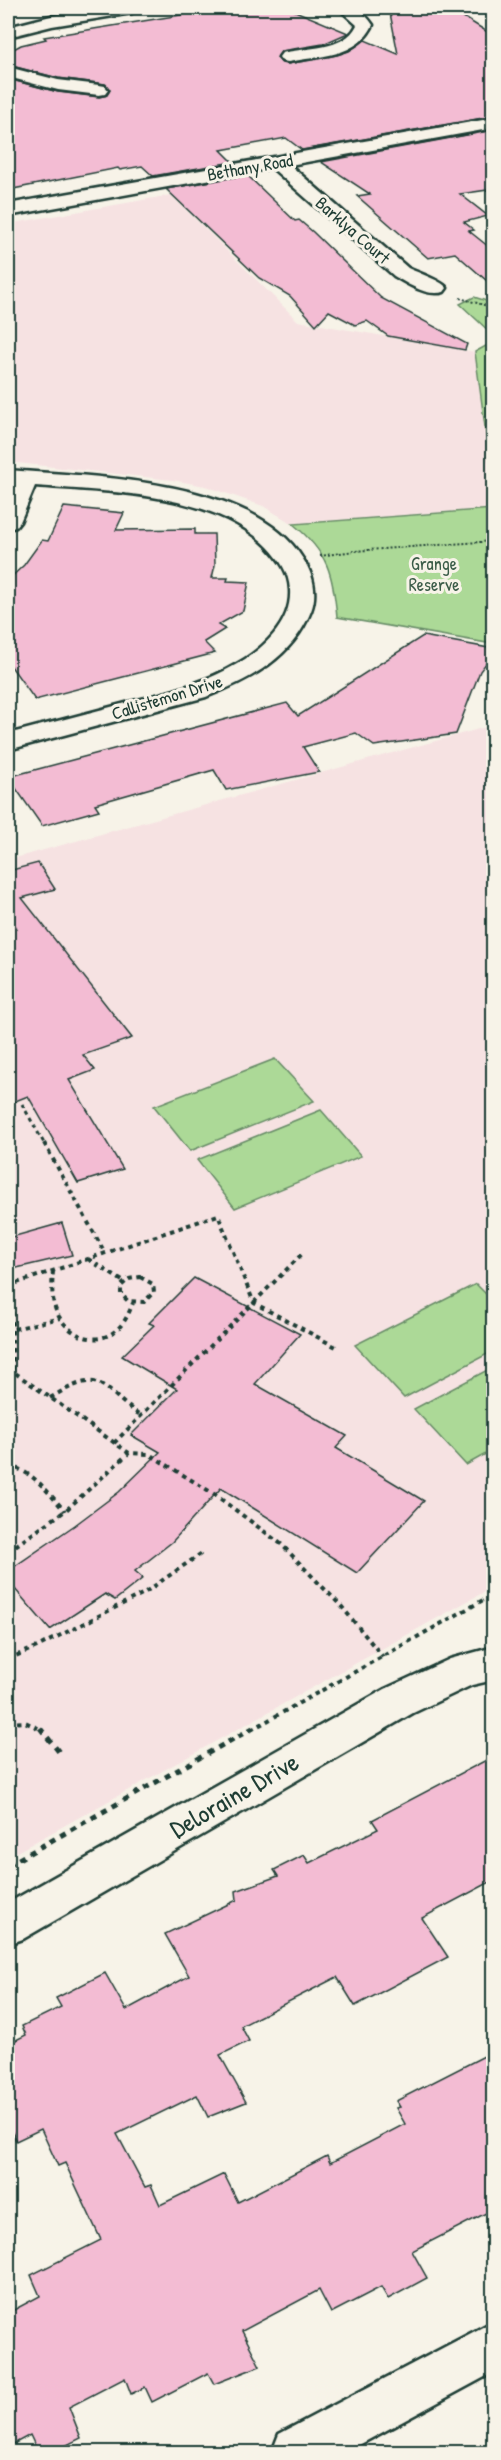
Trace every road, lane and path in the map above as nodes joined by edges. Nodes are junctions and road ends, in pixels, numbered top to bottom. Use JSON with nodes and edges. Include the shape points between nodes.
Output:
{"nodes":[{"id":1,"x":132,"y":8,"type":"edge"},
{"id":2,"x":346,"y":8,"type":"edge"},
{"id":3,"x":67,"y":12,"type":"edge"},
{"id":4,"x":8,"y":32,"type":"edge"},
{"id":5,"x":288,"y":57,"type":"dead end"},
{"id":6,"x":8,"y":72,"type":"edge"},
{"id":7,"x":99,"y":90,"type":"dead end"},
{"id":8,"x":493,"y":123,"type":"edge"},
{"id":9,"x":276,"y":162,"type":"junction"},
{"id":10,"x":8,"y":210,"type":"edge"},
{"id":11,"x":437,"y":288,"type":"joint"},
{"id":12,"x":494,"y":308,"type":"edge"},
{"id":13,"x":17,"y":478,"type":"edge"},
{"id":14,"x":8,"y":522,"type":"edge"},
{"id":15,"x":494,"y":540,"type":"edge"},
{"id":16,"x":293,"y":560,"type":"junction"},
{"id":17,"x":8,"y":742,"type":"edge"},
{"id":18,"x":17,"y":927,"type":"dead end"},
{"id":19,"x":8,"y":930,"type":"edge"},
{"id":20,"x":22,"y":1104,"type":"dead end"},
{"id":21,"x":105,"y":1253,"type":"junction"},
{"id":22,"x":302,"y":1254,"type":"dead end"},
{"id":23,"x":88,"y":1258,"type":"junction"},
{"id":24,"x":53,"y":1270,"type":"junction"},
{"id":25,"x":124,"y":1282,"type":"junction"},
{"id":26,"x":10,"y":1285,"type":"edge"},
{"id":27,"x":254,"y":1302,"type":"junction"},
{"id":28,"x":133,"y":1303,"type":"junction"},
{"id":29,"x":60,"y":1318,"type":"junction"},
{"id":30,"x":14,"y":1329,"type":"junction"},
{"id":31,"x":336,"y":1347,"type":"dead end"},
{"id":32,"x":8,"y":1368,"type":"edge"},
{"id":33,"x":13,"y":1371,"type":"junction"},
{"id":34,"x":50,"y":1398,"type":"junction"},
{"id":35,"x":142,"y":1416,"type":"junction"},
{"id":36,"x":114,"y":1443,"type":"junction"},
{"id":37,"x":129,"y":1453,"type":"junction"},
{"id":38,"x":8,"y":1466,"type":"edge"},
{"id":39,"x":65,"y":1512,"type":"junction"},
{"id":40,"x":8,"y":1551,"type":"edge"},
{"id":41,"x":202,"y":1553,"type":"dead end"},
{"id":42,"x":494,"y":1594,"type":"edge"},
{"id":43,"x":382,"y":1657,"type":"junction"},
{"id":44,"x":8,"y":1659,"type":"edge"},
{"id":45,"x":484,"y":1660,"type":"edge"},
{"id":46,"x":8,"y":1721,"type":"edge"},
{"id":47,"x":59,"y":1752,"type":"dead end"},
{"id":48,"x":8,"y":1865,"type":"edge"},
{"id":49,"x":8,"y":1925,"type":"edge"},
{"id":50,"x":494,"y":2345,"type":"edge"},
{"id":51,"x":297,"y":2452,"type":"edge"}],
"edges":[{"from":1,"to":3,"type":"street"},
{"from":2,"to":5,"type":"street","via":[[365,25],[357,38],[338,47]]},
{"from":3,"to":4,"type":"street"},
{"from":6,"to":7,"type":"street","via":[[58,85]]},
{"from":8,"to":9,"type":"street","name":"Bethany Road"},
{"from":9,"to":10,"type":"street","name":"Bethany Road"},
{"from":9,"to":11,"type":"street","name":"Barklya Court","via":[[401,272]]},
{"from":11,"to":12,"type":"path"},
{"from":13,"to":14,"type":"street"},
{"from":13,"to":16,"type":"street","name":"Callistemon Drive","via":[[162,493],[213,505],[256,525]]},
{"from":15,"to":16,"type":"path"},
{"from":16,"to":17,"type":"street","name":"Callistemon Drive","via":[[302,582],[296,622],[270,654],[247,670],[197,692]]},
{"from":18,"to":19,"type":"path"},
{"from":20,"to":21,"type":"path"},
{"from":21,"to":23,"type":"path"},
{"from":21,"to":27,"type":"path","via":[[218,1215]]},
{"from":22,"to":27,"type":"path"},
{"from":23,"to":24,"type":"path"},
{"from":23,"to":25,"type":"path"},
{"from":24,"to":26,"type":"path"},
{"from":24,"to":29,"type":"path","via":[[52,1306]]},
{"from":25,"to":28,"type":"path","via":[[121,1294]]},
{"from":25,"to":28,"type":"path","via":[[140,1277],[155,1288],[148,1300]]},
{"from":26,"to":30,"type":"path"},
{"from":27,"to":31,"type":"path"},
{"from":27,"to":35,"type":"path"},
{"from":28,"to":29,"type":"path","via":[[122,1325],[96,1341],[75,1335]]},
{"from":29,"to":30,"type":"path"},
{"from":30,"to":33,"type":"path"},
{"from":32,"to":33,"type":"path"},
{"from":33,"to":34,"type":"path"},
{"from":34,"to":35,"type":"path","via":[[82,1380],[92,1381],[112,1390]]},
{"from":34,"to":36,"type":"path"},
{"from":35,"to":36,"type":"path"},
{"from":36,"to":37,"type":"path"},
{"from":37,"to":39,"type":"path"},
{"from":37,"to":43,"type":"path","via":[[149,1454],[214,1494],[281,1544],[342,1607]]},
{"from":38,"to":39,"type":"path","via":[[29,1474]]},
{"from":39,"to":40,"type":"path"},
{"from":41,"to":44,"type":"path","via":[[144,1593]]},
{"from":42,"to":43,"type":"path"},
{"from":43,"to":48,"type":"path"},
{"from":45,"to":49,"type":"street","name":"Deloraine Drive","via":[[399,1701]]},
{"from":46,"to":47,"type":"path","via":[[24,1722],[48,1732]]},
{"from":50,"to":51,"type":"street"}]}
